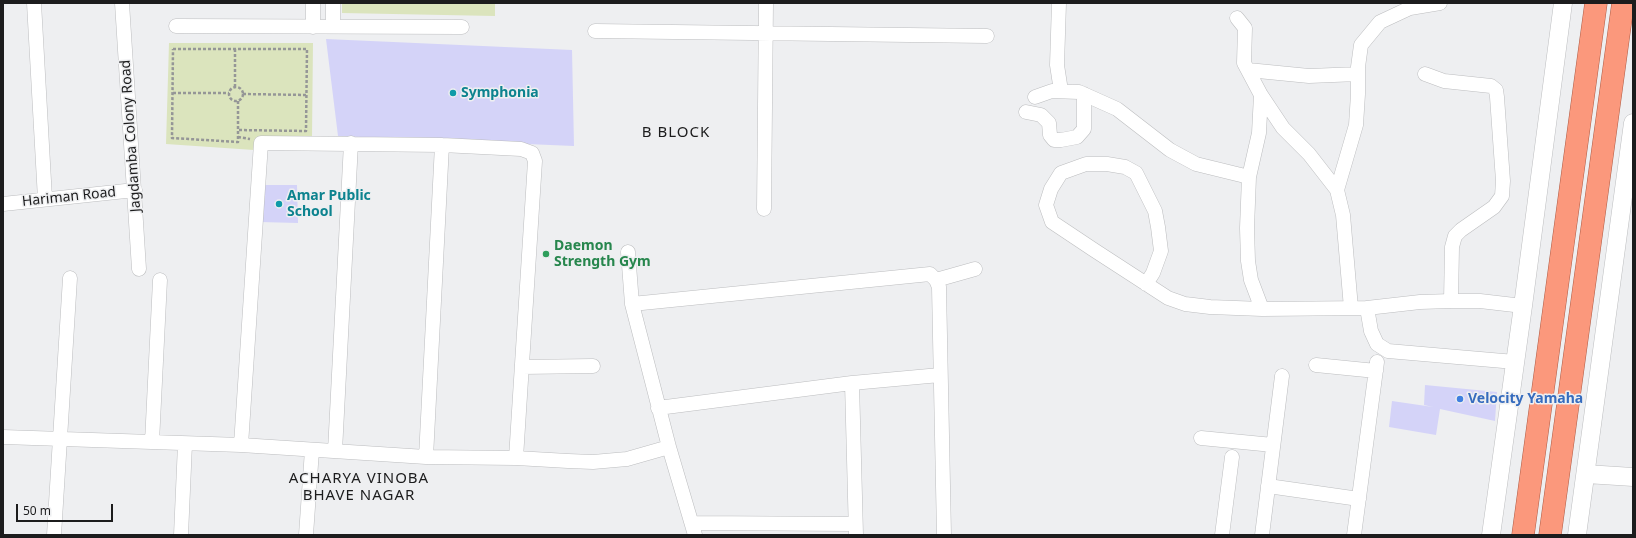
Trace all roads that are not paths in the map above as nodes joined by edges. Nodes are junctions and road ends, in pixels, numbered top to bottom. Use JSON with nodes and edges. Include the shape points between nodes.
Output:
{"nodes":[{"id":1,"x":34,"y":3,"type":"edge"},
{"id":2,"x":122,"y":3,"type":"edge"},
{"id":3,"x":313,"y":3,"type":"edge"},
{"id":4,"x":333,"y":3,"type":"edge"},
{"id":5,"x":766,"y":3,"type":"edge"},
{"id":6,"x":1059,"y":3,"type":"edge"},
{"id":7,"x":1440,"y":3,"type":"edge"},
{"id":8,"x":1563,"y":3,"type":"edge"},
{"id":9,"x":1596,"y":3,"type":"edge"},
{"id":10,"x":1623,"y":3,"type":"edge"},
{"id":11,"x":1237,"y":18,"type":"dead end"},
{"id":12,"x":176,"y":26,"type":"dead end"},
{"id":13,"x":312,"y":26,"type":"junction"},
{"id":14,"x":333,"y":26,"type":"junction"},
{"id":15,"x":462,"y":27,"type":"dead end"},
{"id":16,"x":595,"y":31,"type":"dead end"},
{"id":17,"x":765,"y":32,"type":"junction"},
{"id":18,"x":987,"y":36,"type":"dead end"},
{"id":19,"x":1248,"y":70,"type":"junction"},
{"id":20,"x":1358,"y":74,"type":"junction"},
{"id":21,"x":1425,"y":74,"type":"dead end"},
{"id":22,"x":1061,"y":91,"type":"junction"},
{"id":23,"x":1084,"y":94,"type":"junction"},
{"id":24,"x":1261,"y":95,"type":"junction"},
{"id":25,"x":1035,"y":97,"type":"dead end"},
{"id":26,"x":1026,"y":112,"type":"dead end"},
{"id":27,"x":1633,"y":123,"type":"edge"},
{"id":28,"x":351,"y":143,"type":"junction"},
{"id":29,"x":442,"y":145,"type":"junction"},
{"id":30,"x":1249,"y":177,"type":"junction"},
{"id":31,"x":135,"y":190,"type":"junction"},
{"id":32,"x":1337,"y":190,"type":"junction"},
{"id":33,"x":45,"y":199,"type":"junction"},
{"id":34,"x":3,"y":204,"type":"edge"},
{"id":35,"x":764,"y":209,"type":"dead end"},
{"id":36,"x":628,"y":252,"type":"dead end"},
{"id":37,"x":139,"y":269,"type":"dead end"},
{"id":38,"x":976,"y":269,"type":"dead end"},
{"id":39,"x":70,"y":278,"type":"dead end"},
{"id":40,"x":160,"y":280,"type":"dead end"},
{"id":41,"x":936,"y":280,"type":"junction"},
{"id":42,"x":1146,"y":284,"type":"junction"},
{"id":43,"x":1450,"y":301,"type":"junction"},
{"id":44,"x":632,"y":304,"type":"junction"},
{"id":45,"x":1523,"y":306,"type":"junction"},
{"id":46,"x":1351,"y":308,"type":"junction"},
{"id":47,"x":1367,"y":308,"type":"junction"},
{"id":48,"x":1262,"y":309,"type":"junction"},
{"id":49,"x":1515,"y":362,"type":"junction"},
{"id":50,"x":1316,"y":365,"type":"dead end"},
{"id":51,"x":594,"y":366,"type":"dead end"},
{"id":52,"x":522,"y":367,"type":"junction"},
{"id":53,"x":940,"y":375,"type":"junction"},
{"id":54,"x":1282,"y":376,"type":"dead end"},
{"id":55,"x":852,"y":383,"type":"junction"},
{"id":56,"x":658,"y":408,"type":"junction"},
{"id":57,"x":3,"y":437,"type":"edge"},
{"id":58,"x":1201,"y":438,"type":"dead end"},
{"id":59,"x":59,"y":439,"type":"junction"},
{"id":60,"x":152,"y":442,"type":"junction"},
{"id":61,"x":185,"y":444,"type":"junction"},
{"id":62,"x":241,"y":446,"type":"junction"},
{"id":63,"x":1273,"y":446,"type":"junction"},
{"id":64,"x":669,"y":447,"type":"junction"},
{"id":65,"x":312,"y":450,"type":"junction"},
{"id":66,"x":335,"y":450,"type":"junction"},
{"id":67,"x":426,"y":457,"type":"junction"},
{"id":68,"x":1232,"y":457,"type":"dead end"},
{"id":69,"x":516,"y":458,"type":"junction"},
{"id":70,"x":1586,"y":474,"type":"junction"},
{"id":71,"x":1633,"y":478,"type":"edge"},
{"id":72,"x":1268,"y":486,"type":"junction"},
{"id":73,"x":1359,"y":499,"type":"junction"},
{"id":74,"x":694,"y":529,"type":"edge"},
{"id":75,"x":855,"y":530,"type":"edge"},
{"id":76,"x":54,"y":535,"type":"edge"},
{"id":77,"x":181,"y":535,"type":"edge"},
{"id":78,"x":306,"y":535,"type":"edge"},
{"id":79,"x":944,"y":535,"type":"edge"},
{"id":80,"x":1222,"y":535,"type":"edge"},
{"id":81,"x":1262,"y":535,"type":"edge"},
{"id":82,"x":1354,"y":535,"type":"edge"},
{"id":83,"x":1490,"y":535,"type":"edge"},
{"id":84,"x":1523,"y":535,"type":"edge"},
{"id":85,"x":1550,"y":535,"type":"edge"},
{"id":86,"x":1577,"y":535,"type":"edge"}],
"edges":[{"from":1,"to":33,"type":"street"},
{"from":2,"to":31,"type":"street","name":"Jagdamba Colony Road"},
{"from":3,"to":13,"type":"street"},
{"from":4,"to":14,"type":"street"},
{"from":5,"to":17,"type":"street"},
{"from":6,"to":22,"type":"street","via":[[1057,64]]},
{"from":7,"to":20,"type":"street","via":[[1410,8],[1380,22],[1361,45]]},
{"from":8,"to":45,"type":"street"},
{"from":9,"to":84,"type":"highway"},
{"from":10,"to":85,"type":"highway"},
{"from":11,"to":19,"type":"street","via":[[1245,28],[1244,63]]},
{"from":12,"to":13,"type":"street"},
{"from":13,"to":14,"type":"street"},
{"from":14,"to":15,"type":"street"},
{"from":16,"to":17,"type":"street"},
{"from":17,"to":18,"type":"street"},
{"from":17,"to":35,"type":"street"},
{"from":19,"to":20,"type":"street","via":[[1308,76]]},
{"from":19,"to":24,"type":"street"},
{"from":20,"to":32,"type":"street","via":[[1356,125]]},
{"from":21,"to":43,"type":"street","via":[[1444,82],[1491,86],[1496,90],[1497,97],[1502,196],[1494,207],[1455,236],[1452,247]]},
{"from":22,"to":23,"type":"street"},
{"from":22,"to":25,"type":"street","via":[[1052,91]]},
{"from":23,"to":26,"type":"street","via":[[1084,129],[1077,137],[1054,140],[1050,135],[1049,123],[1041,115]]},
{"from":23,"to":30,"type":"street","via":[[1116,109],[1170,150],[1196,164]]},
{"from":24,"to":30,"type":"street","via":[[1259,133]]},
{"from":24,"to":32,"type":"street","via":[[1283,128],[1309,154]]},
{"from":27,"to":70,"type":"street"},
{"from":28,"to":29,"type":"street"},
{"from":28,"to":62,"type":"street","via":[[261,143]]},
{"from":28,"to":66,"type":"street"},
{"from":29,"to":52,"type":"street","via":[[521,149],[532,153],[535,161]]},
{"from":29,"to":67,"type":"street"},
{"from":30,"to":48,"type":"street","via":[[1248,261],[1251,280]]},
{"from":31,"to":33,"type":"street","name":"Hariman Road"},
{"from":31,"to":37,"type":"street","name":"Jagdamba Colony Road"},
{"from":32,"to":46,"type":"street","via":[[1343,215]]},
{"from":33,"to":34,"type":"street","name":"Hariman Road"},
{"from":36,"to":44,"type":"street"},
{"from":38,"to":41,"type":"street"},
{"from":39,"to":59,"type":"street"},
{"from":40,"to":60,"type":"street"},
{"from":41,"to":44,"type":"street","via":[[930,274]]},
{"from":41,"to":53,"type":"street","via":[[939,287]]},
{"from":42,"to":42,"type":"street","via":[[1052,222],[1046,205],[1051,189],[1061,174],[1086,164],[1125,167],[1136,173],[1155,211],[1161,251],[1154,273]]},
{"from":42,"to":48,"type":"street","via":[[1168,298],[1184,304]]},
{"from":43,"to":45,"type":"street","via":[[1480,301]]},
{"from":43,"to":47,"type":"street"},
{"from":44,"to":56,"type":"street"},
{"from":45,"to":49,"type":"street"},
{"from":46,"to":47,"type":"street"},
{"from":46,"to":48,"type":"street"},
{"from":47,"to":49,"type":"street","via":[[1371,331],[1377,344],[1388,351]]},
{"from":49,"to":83,"type":"street"},
{"from":50,"to":73,"type":"street","via":[[1377,367]]},
{"from":51,"to":52,"type":"street"},
{"from":52,"to":69,"type":"street"},
{"from":53,"to":55,"type":"street"},
{"from":53,"to":79,"type":"street"},
{"from":54,"to":63,"type":"street"},
{"from":55,"to":56,"type":"street"},
{"from":55,"to":75,"type":"street"},
{"from":56,"to":64,"type":"street"},
{"from":57,"to":59,"type":"street"},
{"from":58,"to":63,"type":"street"},
{"from":59,"to":60,"type":"street"},
{"from":59,"to":76,"type":"street"},
{"from":60,"to":61,"type":"street"},
{"from":61,"to":62,"type":"street"},
{"from":61,"to":77,"type":"street"},
{"from":62,"to":65,"type":"street"},
{"from":63,"to":72,"type":"street"},
{"from":64,"to":69,"type":"street","via":[[627,459],[593,462]]},
{"from":64,"to":74,"type":"street"},
{"from":65,"to":66,"type":"street"},
{"from":65,"to":78,"type":"street"},
{"from":66,"to":67,"type":"street"},
{"from":67,"to":69,"type":"street"},
{"from":68,"to":80,"type":"street"},
{"from":70,"to":71,"type":"street"},
{"from":70,"to":86,"type":"street"},
{"from":72,"to":73,"type":"street"},
{"from":72,"to":81,"type":"street"},
{"from":73,"to":82,"type":"street"},
{"from":74,"to":75,"type":"street"}]}
